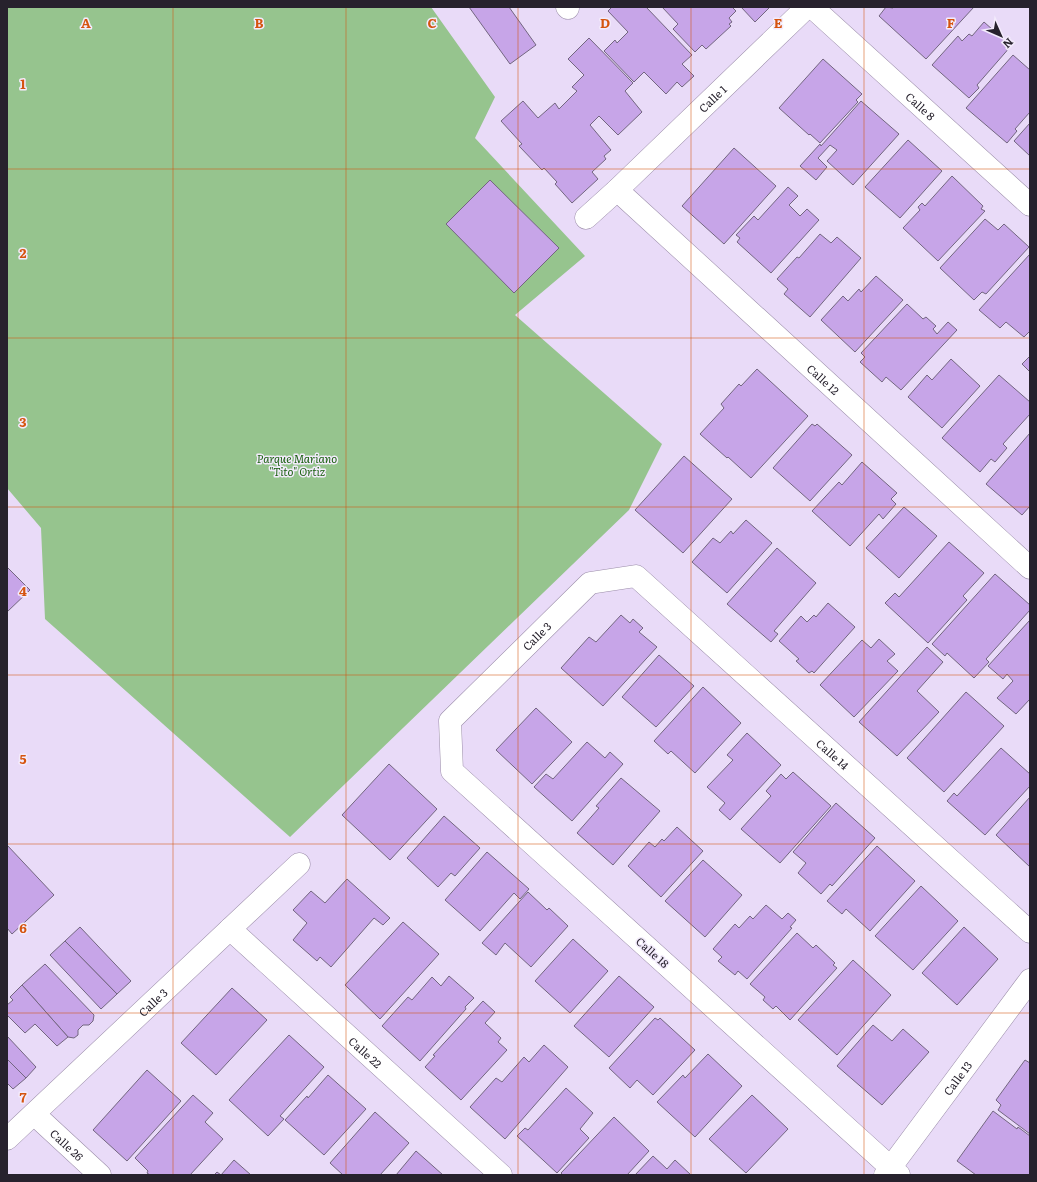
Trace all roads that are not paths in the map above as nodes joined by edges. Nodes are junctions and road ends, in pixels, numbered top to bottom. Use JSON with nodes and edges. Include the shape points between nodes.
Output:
{"nodes":[{"id":1,"x":807,"y":7,"type":"edge"},
{"id":2,"x":812,"y":7,"type":"edge"},
{"id":3,"x":617,"y":190,"type":"junction"},
{"id":4,"x":1030,"y":205,"type":"edge"},
{"id":5,"x":586,"y":218,"type":"dead end"},
{"id":6,"x":1030,"y":568,"type":"edge"},
{"id":7,"x":636,"y":576,"type":"joint"},
{"id":8,"x":450,"y":721,"type":"joint"},
{"id":9,"x":299,"y":864,"type":"dead end"},
{"id":10,"x":230,"y":929,"type":"junction"},
{"id":11,"x":1030,"y":932,"type":"edge"},
{"id":12,"x":1030,"y":980,"type":"edge"},
{"id":13,"x":34,"y":1114,"type":"junction"},
{"id":14,"x":7,"y":1139,"type":"edge"},
{"id":15,"x":891,"y":1173,"type":"edge"},
{"id":16,"x":100,"y":1175,"type":"edge"},
{"id":17,"x":501,"y":1175,"type":"edge"}],
"edges":[{"from":1,"to":3,"type":"street","name":"Calle 1"},
{"from":2,"to":4,"type":"street","name":"Calle 8"},
{"from":3,"to":5,"type":"street","name":"Calle 1"},
{"from":3,"to":6,"type":"street","name":"Calle 12"},
{"from":7,"to":8,"type":"street","name":"Calle 3","via":[[590,583]]},
{"from":7,"to":11,"type":"street","name":"Calle 14"},
{"from":8,"to":15,"type":"street","name":"Calle 18","via":[[452,771]]},
{"from":9,"to":10,"type":"street","name":"Calle 3"},
{"from":10,"to":13,"type":"street","name":"Calle 3"},
{"from":10,"to":17,"type":"street","name":"Calle 22"},
{"from":12,"to":15,"type":"street","name":"Calle 13"},
{"from":13,"to":14,"type":"street","name":"Calle 3"},
{"from":13,"to":16,"type":"street","name":"Calle 26"}]}
